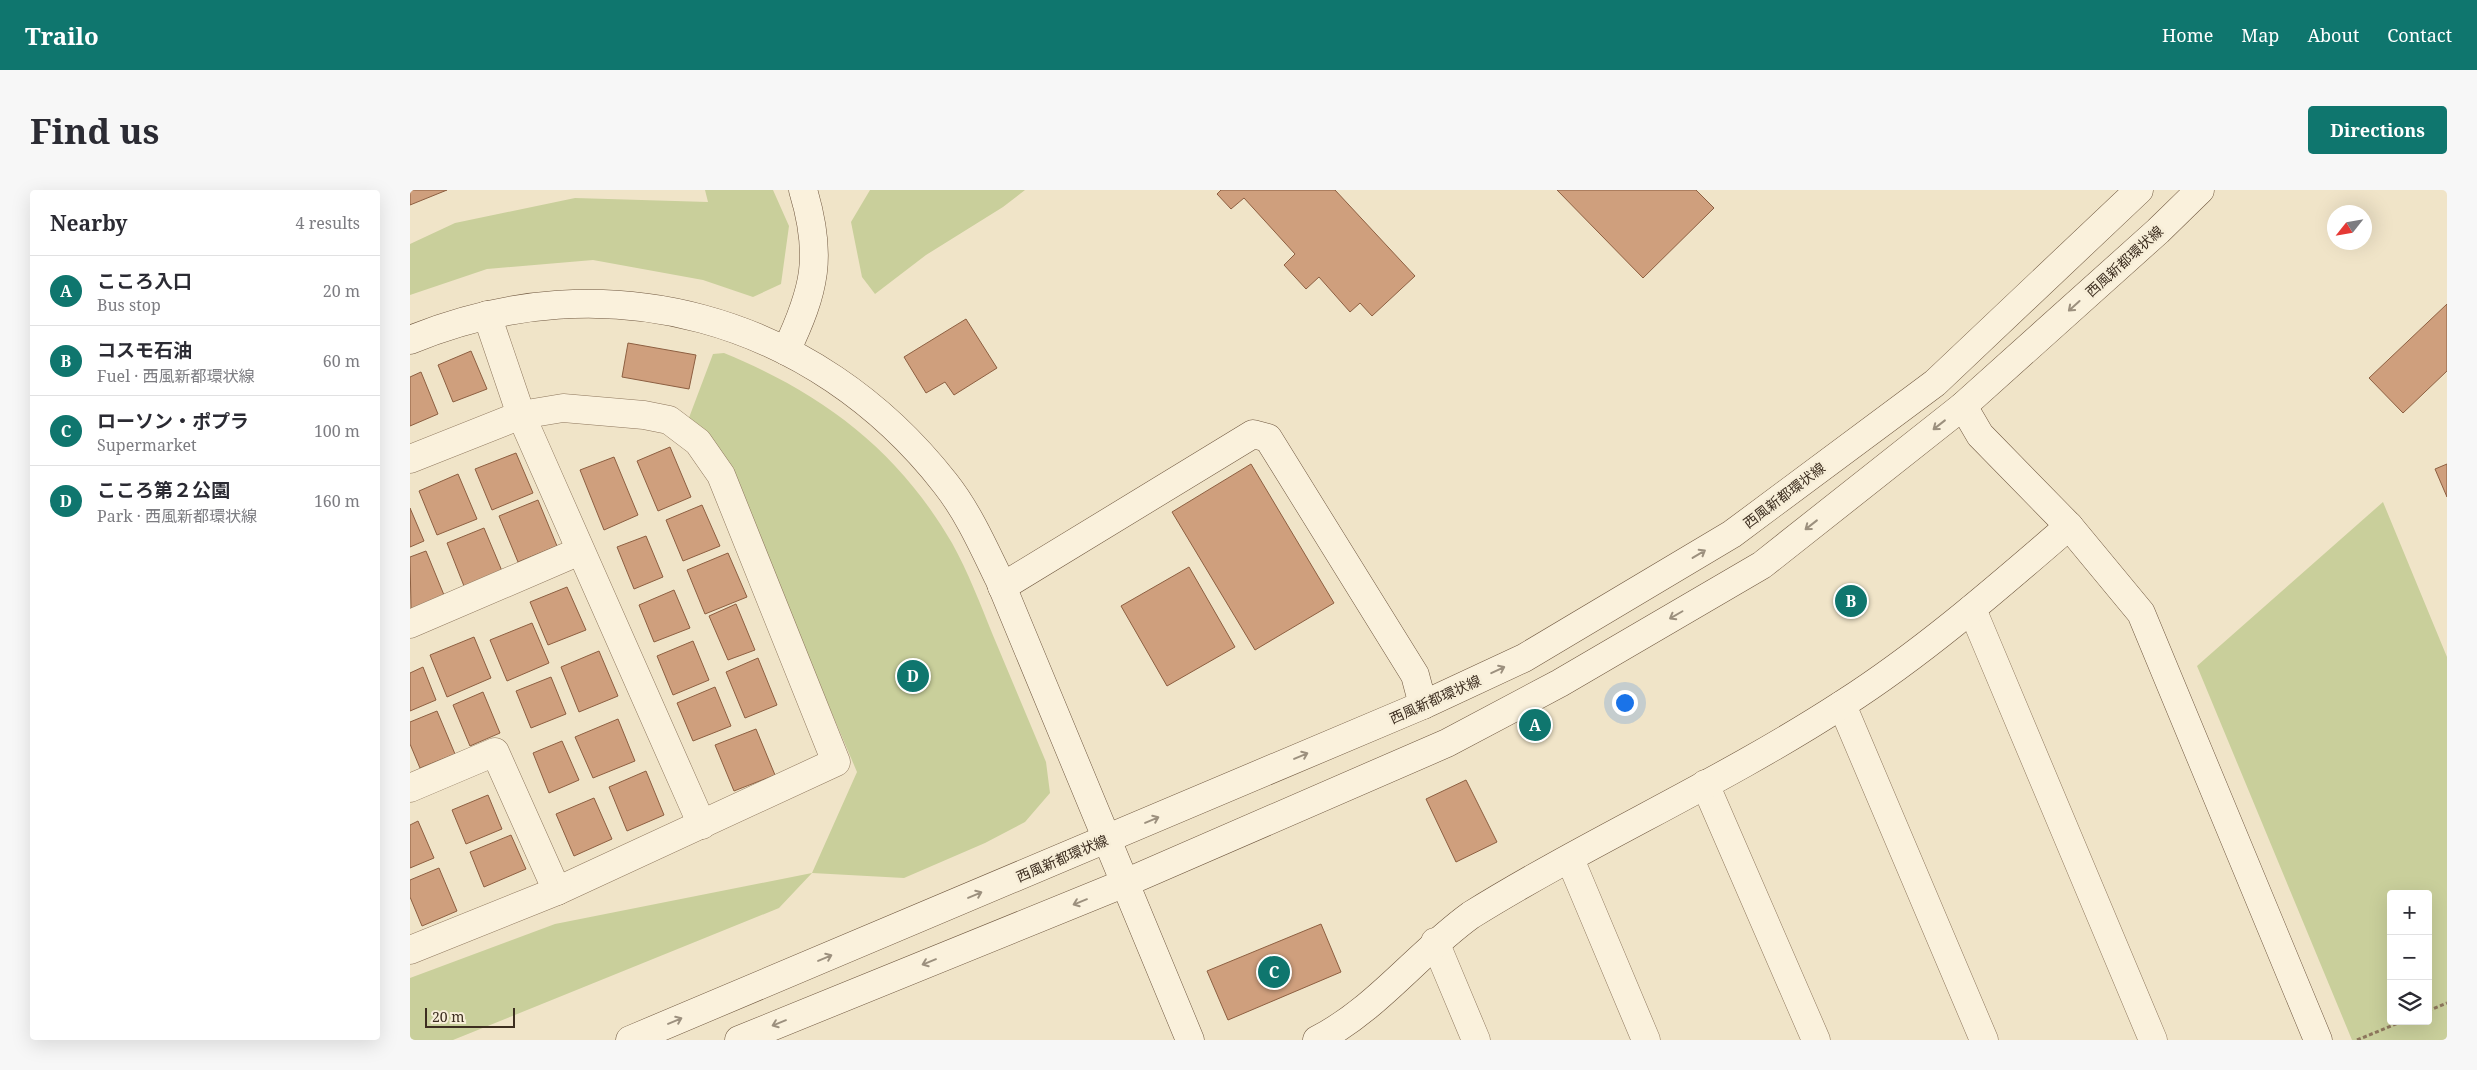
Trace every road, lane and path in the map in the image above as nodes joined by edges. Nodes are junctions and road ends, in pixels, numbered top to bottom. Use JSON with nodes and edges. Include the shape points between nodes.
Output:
{"nodes":[{"id":1,"x":802,"y":190,"type":"edge"},
{"id":2,"x":2139,"y":190,"type":"edge"},
{"id":3,"x":2200,"y":190,"type":"edge"},
{"id":4,"x":487,"y":315,"type":"junction"},
{"id":5,"x":410,"y":340,"type":"edge"},
{"id":6,"x":786,"y":351,"type":"junction"},
{"id":7,"x":1963,"y":406,"type":"junction"},
{"id":8,"x":522,"y":416,"type":"junction"},
{"id":9,"x":410,"y":459,"type":"edge"},
{"id":10,"x":2069,"y":526,"type":"junction"},
{"id":11,"x":580,"y":551,"type":"junction"},
{"id":12,"x":1002,"y":587,"type":"junction"},
{"id":13,"x":1972,"y":610,"type":"junction"},
{"id":14,"x":410,"y":624,"type":"edge"},
{"id":15,"x":1842,"y":704,"type":"junction"},
{"id":16,"x":1423,"y":705,"type":"junction"},
{"id":17,"x":1704,"y":784,"type":"junction"},
{"id":18,"x":410,"y":788,"type":"edge"},
{"id":19,"x":702,"y":825,"type":"junction"},
{"id":20,"x":1107,"y":839,"type":"junction"},
{"id":21,"x":1570,"y":858,"type":"junction"},
{"id":22,"x":1125,"y":884,"type":"junction"},
{"id":23,"x":557,"y":891,"type":"junction"},
{"id":24,"x":1435,"y":942,"type":"junction"},
{"id":25,"x":410,"y":950,"type":"edge"},
{"id":26,"x":2447,"y":1003,"type":"edge"},
{"id":27,"x":2432,"y":1009,"type":"edge"},
{"id":28,"x":2393,"y":1025,"type":"edge"},
{"id":29,"x":630,"y":1040,"type":"edge"},
{"id":30,"x":738,"y":1040,"type":"edge"},
{"id":31,"x":1190,"y":1040,"type":"edge"},
{"id":32,"x":1317,"y":1040,"type":"edge"},
{"id":33,"x":1476,"y":1040,"type":"edge"},
{"id":34,"x":1646,"y":1040,"type":"edge"},
{"id":35,"x":1816,"y":1040,"type":"edge"},
{"id":36,"x":1984,"y":1040,"type":"edge"},
{"id":37,"x":2153,"y":1040,"type":"edge"},
{"id":38,"x":2318,"y":1040,"type":"edge"},
{"id":39,"x":2357,"y":1040,"type":"edge"}],
"edges":[{"from":1,"to":6,"type":"street","via":[[811,216],[814,272],[809,300]]},
{"from":16,"to":2,"type":"street","name":"西風新都環状線","one_way":true,"via":[[1524,658],[1732,534],[1935,383]]},
{"from":3,"to":7,"type":"street","name":"西風新都環状線","one_way":true},
{"from":4,"to":5,"type":"street"},
{"from":4,"to":6,"type":"street","via":[[574,303],[628,305],[681,313],[733,328]]},
{"from":4,"to":8,"type":"street"},
{"from":6,"to":12,"type":"street","via":[[829,375],[912,444],[946,485],[975,530]]},
{"from":7,"to":10,"type":"street","via":[[1980,435]]},
{"from":7,"to":22,"type":"street","name":"西風新都環状線","one_way":true,"via":[[1762,565],[1560,683],[1447,743]]},
{"from":8,"to":9,"type":"street"},
{"from":8,"to":11,"type":"street"},
{"from":8,"to":19,"type":"street","via":[[563,408],[669,420],[698,442],[721,476],[836,762]]},
{"from":10,"to":13,"type":"street"},
{"from":10,"to":38,"type":"street","via":[[2141,613]]},
{"from":11,"to":14,"type":"street"},
{"from":11,"to":19,"type":"street"},
{"from":12,"to":16,"type":"street","via":[[1253,434],[1268,438],[1415,675]]},
{"from":12,"to":20,"type":"street"},
{"from":13,"to":15,"type":"street"},
{"from":13,"to":37,"type":"street"},
{"from":15,"to":17,"type":"street"},
{"from":15,"to":36,"type":"street"},
{"from":20,"to":16,"type":"street","name":"西風新都環状線","one_way":true},
{"from":17,"to":21,"type":"street"},
{"from":17,"to":35,"type":"street"},
{"from":18,"to":23,"type":"street","via":[[495,752]]},
{"from":19,"to":23,"type":"street"},
{"from":20,"to":22,"type":"street"},
{"from":29,"to":20,"type":"street","name":"西風新都環状線","one_way":true},
{"from":21,"to":24,"type":"street","via":[[1478,910]]},
{"from":21,"to":34,"type":"street"},
{"from":22,"to":30,"type":"street","name":"西風新都環状線","one_way":true},
{"from":22,"to":31,"type":"street"},
{"from":23,"to":25,"type":"street"},
{"from":24,"to":32,"type":"street","via":[[1356,1016]]},
{"from":24,"to":33,"type":"street"},
{"from":26,"to":27,"type":"path"},
{"from":28,"to":39,"type":"path"}]}
